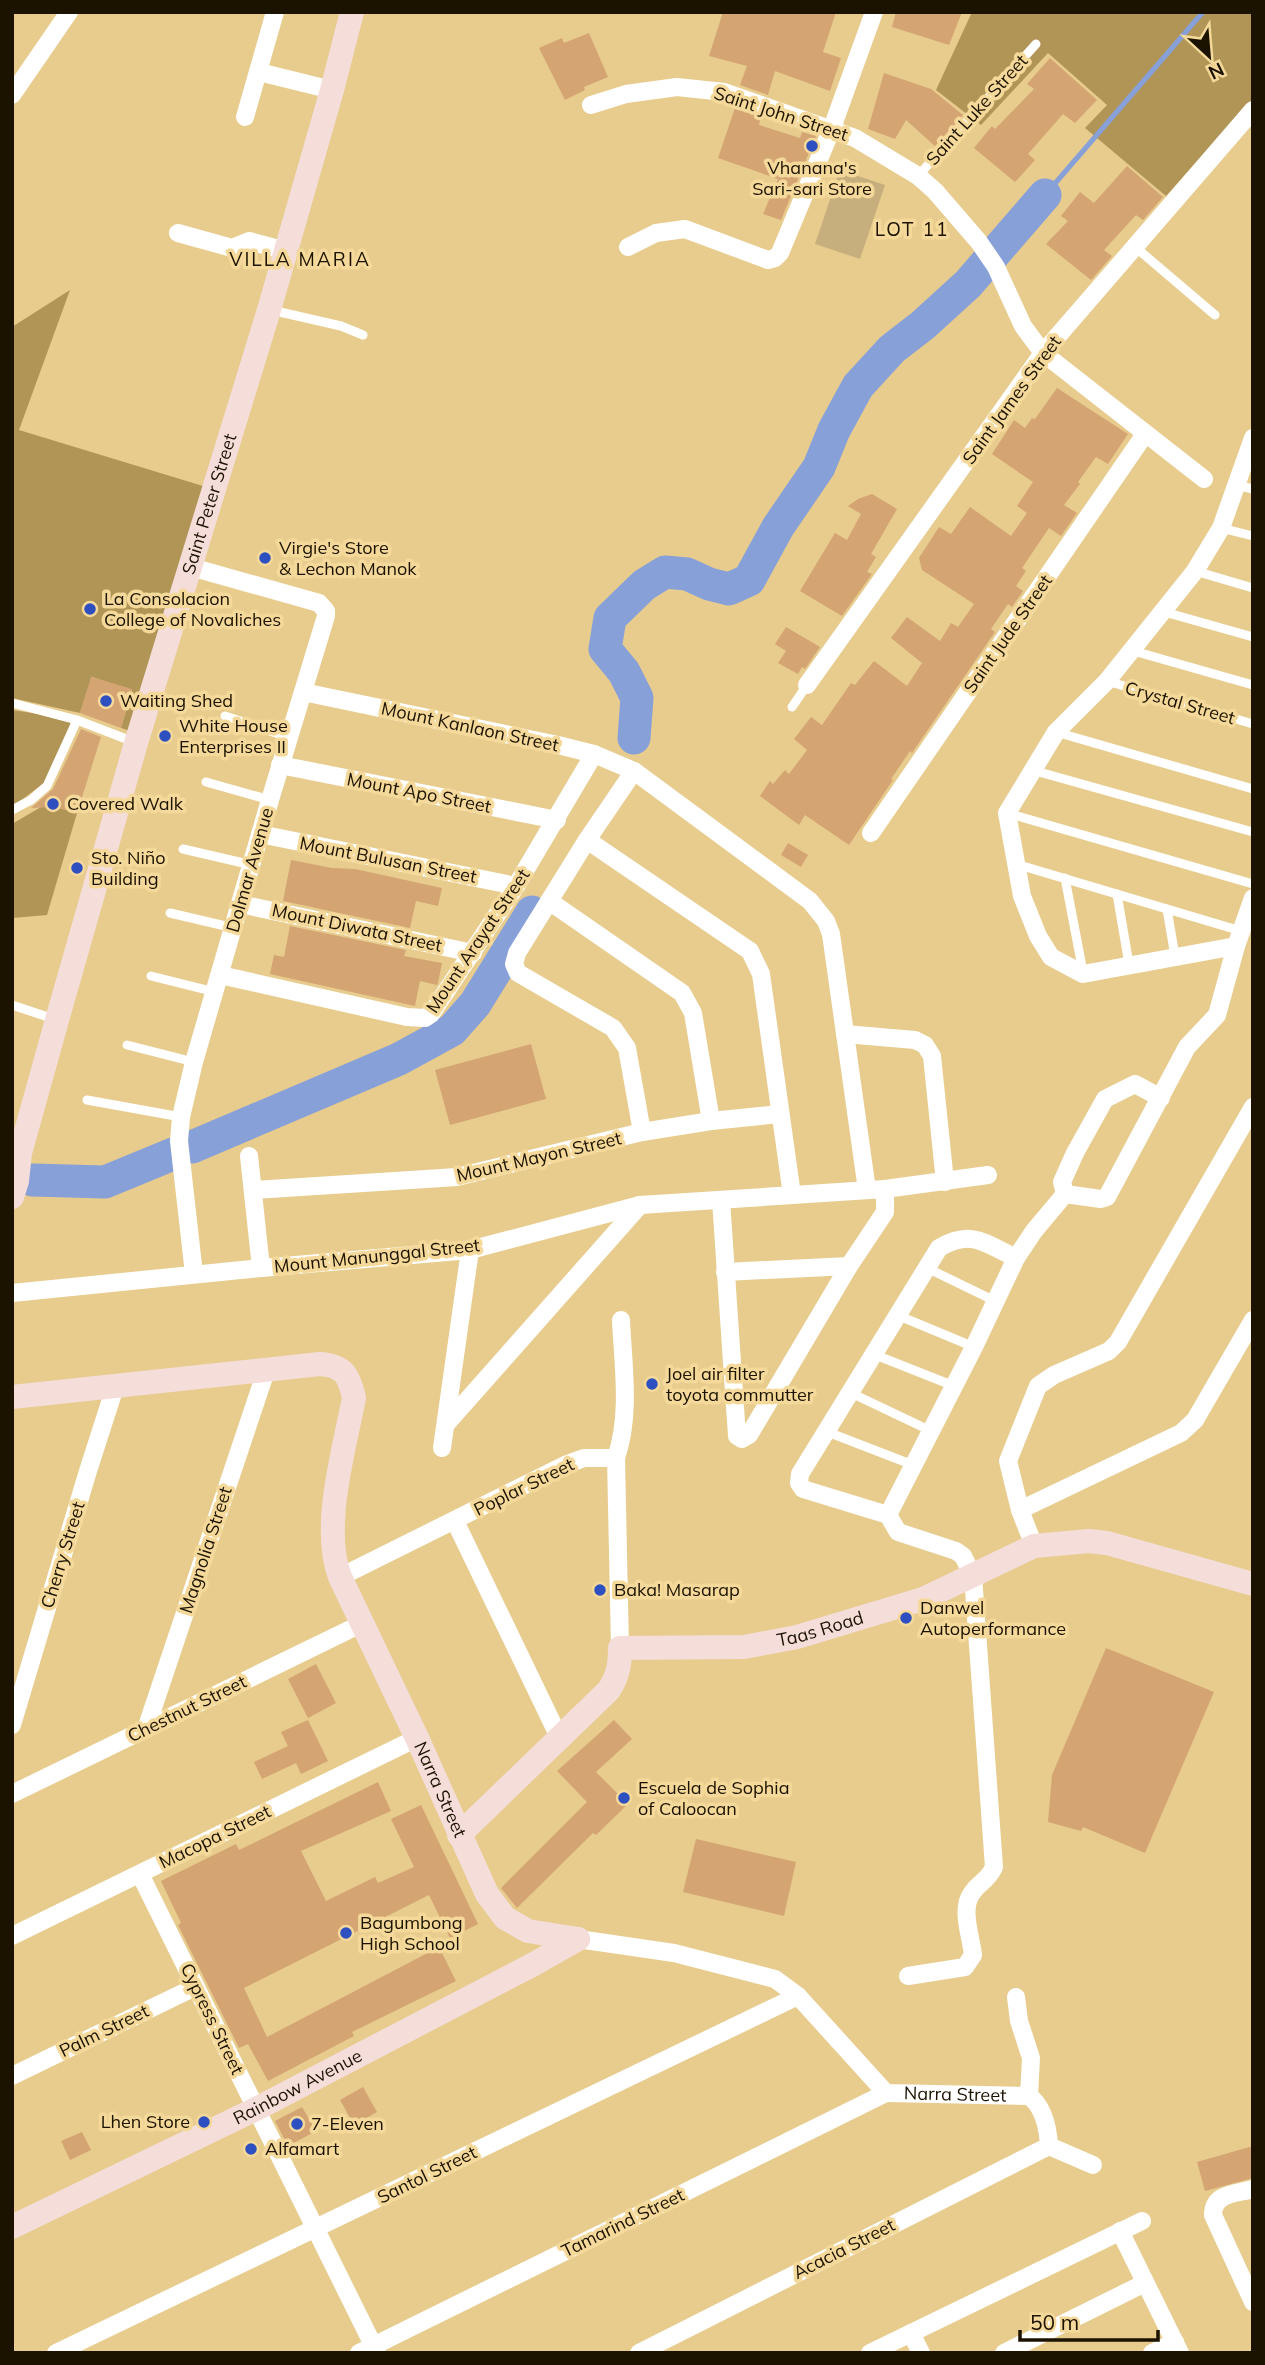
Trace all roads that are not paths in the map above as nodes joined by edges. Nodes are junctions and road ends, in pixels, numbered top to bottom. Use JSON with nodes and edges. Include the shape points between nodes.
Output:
{"nodes":[{"id":1,"x":69,"y":12,"type":"edge"},
{"id":2,"x":275,"y":12,"type":"edge"},
{"id":3,"x":352,"y":12,"type":"edge"},
{"id":4,"x":874,"y":12,"type":"edge"},
{"id":5,"x":1036,"y":44,"type":"dead end"},
{"id":6,"x":259,"y":72,"type":"junction"},
{"id":7,"x":14,"y":88,"type":"edge"},
{"id":8,"x":332,"y":90,"type":"junction"},
{"id":9,"x":591,"y":105,"type":"dead end"},
{"id":10,"x":1253,"y":110,"type":"edge"},
{"id":11,"x":245,"y":117,"type":"dead end"},
{"id":12,"x":832,"y":128,"type":"junction"},
{"id":13,"x":918,"y":176,"type":"junction"},
{"id":14,"x":178,"y":233,"type":"dead end"},
{"id":15,"x":1134,"y":246,"type":"junction"},
{"id":16,"x":628,"y":247,"type":"dead end"},
{"id":17,"x":286,"y":251,"type":"junction"},
{"id":18,"x":269,"y":310,"type":"junction"},
{"id":19,"x":1215,"y":315,"type":"dead end"},
{"id":20,"x":363,"y":335,"type":"dead end"},
{"id":21,"x":1043,"y":353,"type":"junction"},
{"id":22,"x":1145,"y":434,"type":"junction"},
{"id":23,"x":1253,"y":439,"type":"edge"},
{"id":24,"x":1204,"y":480,"type":"dead end"},
{"id":25,"x":1244,"y":487,"type":"edge"},
{"id":26,"x":1221,"y":528,"type":"junction"},
{"id":27,"x":1253,"y":536,"type":"edge"},
{"id":28,"x":191,"y":567,"type":"junction"},
{"id":29,"x":1195,"y":572,"type":"junction"},
{"id":30,"x":1253,"y":588,"type":"edge"},
{"id":31,"x":1161,"y":611,"type":"junction"},
{"id":32,"x":1253,"y":637,"type":"edge"},
{"id":33,"x":1130,"y":650,"type":"junction"},
{"id":34,"x":1107,"y":681,"type":"junction"},
{"id":35,"x":807,"y":685,"type":"joint"},
{"id":36,"x":1253,"y":685,"type":"edge"},
{"id":37,"x":303,"y":692,"type":"junction"},
{"id":38,"x":12,"y":704,"type":"edge"},
{"id":39,"x":792,"y":707,"type":"dead end"},
{"id":40,"x":225,"y":716,"type":"dead end"},
{"id":41,"x":77,"y":720,"type":"junction"},
{"id":42,"x":1253,"y":724,"type":"edge"},
{"id":43,"x":1056,"y":732,"type":"junction"},
{"id":44,"x":288,"y":737,"type":"junction"},
{"id":45,"x":136,"y":743,"type":"junction"},
{"id":46,"x":594,"y":754,"type":"junction"},
{"id":47,"x":280,"y":765,"type":"junction"},
{"id":48,"x":1031,"y":770,"type":"junction"},
{"id":49,"x":634,"y":771,"type":"junction"},
{"id":50,"x":206,"y":782,"type":"dead end"},
{"id":51,"x":1253,"y":789,"type":"edge"},
{"id":52,"x":270,"y":800,"type":"junction"},
{"id":53,"x":12,"y":810,"type":"edge"},
{"id":54,"x":1007,"y":813,"type":"junction"},
{"id":55,"x":557,"y":820,"type":"junction"},
{"id":56,"x":1253,"y":832,"type":"edge"},
{"id":57,"x":871,"y":833,"type":"dead end"},
{"id":58,"x":260,"y":834,"type":"junction"},
{"id":59,"x":587,"y":840,"type":"junction"},
{"id":60,"x":183,"y":849,"type":"dead end"},
{"id":61,"x":1016,"y":864,"type":"junction"},
{"id":62,"x":252,"y":865,"type":"junction"},
{"id":63,"x":1065,"y":878,"type":"junction"},
{"id":64,"x":1253,"y":884,"type":"edge"},
{"id":65,"x":516,"y":886,"type":"junction"},
{"id":66,"x":1117,"y":894,"type":"junction"},
{"id":67,"x":1253,"y":898,"type":"edge"},
{"id":68,"x":548,"y":901,"type":"junction"},
{"id":69,"x":240,"y":904,"type":"junction"},
{"id":70,"x":1167,"y":909,"type":"junction"},
{"id":71,"x":170,"y":913,"type":"dead end"},
{"id":72,"x":234,"y":928,"type":"junction"},
{"id":73,"x":1238,"y":939,"type":"junction"},
{"id":74,"x":473,"y":953,"type":"junction"},
{"id":75,"x":1175,"y":956,"type":"junction"},
{"id":76,"x":1129,"y":964,"type":"junction"},
{"id":77,"x":1083,"y":974,"type":"junction"},
{"id":78,"x":151,"y":976,"type":"dead end"},
{"id":79,"x":218,"y":984,"type":"junction"},
{"id":80,"x":12,"y":1005,"type":"edge"},
{"id":81,"x":57,"y":1020,"type":"junction"},
{"id":82,"x":845,"y":1034,"type":"junction"},
{"id":83,"x":127,"y":1045,"type":"dead end"},
{"id":84,"x":194,"y":1062,"type":"junction"},
{"id":85,"x":1161,"y":1098,"type":"junction"},
{"id":86,"x":87,"y":1100,"type":"dead end"},
{"id":87,"x":1253,"y":1107,"type":"edge"},
{"id":88,"x":780,"y":1114,"type":"junction"},
{"id":89,"x":181,"y":1117,"type":"junction"},
{"id":90,"x":711,"y":1121,"type":"junction"},
{"id":91,"x":642,"y":1132,"type":"junction"},
{"id":92,"x":249,"y":1156,"type":"dead end"},
{"id":93,"x":988,"y":1175,"type":"dead end"},
{"id":94,"x":946,"y":1182,"type":"junction"},
{"id":95,"x":14,"y":1187,"type":"edge"},
{"id":96,"x":254,"y":1190,"type":"junction"},
{"id":97,"x":876,"y":1190,"type":"junction"},
{"id":98,"x":1065,"y":1194,"type":"junction"},
{"id":99,"x":792,"y":1195,"type":"junction"},
{"id":100,"x":721,"y":1200,"type":"junction"},
{"id":101,"x":640,"y":1205,"type":"junction"},
{"id":102,"x":470,"y":1250,"type":"junction"},
{"id":103,"x":1016,"y":1258,"type":"junction"},
{"id":104,"x":849,"y":1266,"type":"junction"},
{"id":105,"x":261,"y":1268,"type":"junction"},
{"id":106,"x":927,"y":1268,"type":"junction"},
{"id":107,"x":724,"y":1272,"type":"junction"},
{"id":108,"x":194,"y":1274,"type":"junction"},
{"id":109,"x":12,"y":1293,"type":"edge"},
{"id":110,"x":995,"y":1301,"type":"junction"},
{"id":111,"x":897,"y":1315,"type":"junction"},
{"id":112,"x":621,"y":1320,"type":"dead end"},
{"id":113,"x":1253,"y":1320,"type":"edge"},
{"id":114,"x":974,"y":1347,"type":"junction"},
{"id":115,"x":873,"y":1354,"type":"junction"},
{"id":116,"x":266,"y":1371,"type":"junction"},
{"id":117,"x":954,"y":1386,"type":"junction"},
{"id":118,"x":115,"y":1387,"type":"junction"},
{"id":119,"x":849,"y":1392,"type":"junction"},
{"id":120,"x":12,"y":1397,"type":"edge"},
{"id":121,"x":447,"y":1423,"type":"junction"},
{"id":122,"x":825,"y":1431,"type":"junction"},
{"id":123,"x":931,"y":1431,"type":"junction"},
{"id":124,"x":442,"y":1448,"type":"dead end"},
{"id":125,"x":616,"y":1458,"type":"junction"},
{"id":126,"x":913,"y":1465,"type":"junction"},
{"id":127,"x":1020,"y":1510,"type":"junction"},
{"id":128,"x":888,"y":1515,"type":"junction"},
{"id":129,"x":454,"y":1521,"type":"junction"},
{"id":130,"x":1034,"y":1546,"type":"junction"},
{"id":131,"x":973,"y":1576,"type":"junction"},
{"id":132,"x":340,"y":1577,"type":"junction"},
{"id":133,"x":1253,"y":1584,"type":"edge"},
{"id":134,"x":361,"y":1624,"type":"junction"},
{"id":135,"x":620,"y":1648,"type":"junction"},
{"id":136,"x":12,"y":1725,"type":"edge"},
{"id":137,"x":146,"y":1729,"type":"junction"},
{"id":138,"x":559,"y":1737,"type":"junction"},
{"id":139,"x":417,"y":1738,"type":"junction"},
{"id":140,"x":12,"y":1794,"type":"edge"},
{"id":141,"x":459,"y":1835,"type":"junction"},
{"id":142,"x":140,"y":1874,"type":"junction"},
{"id":143,"x":12,"y":1936,"type":"edge"},
{"id":144,"x":578,"y":1939,"type":"junction"},
{"id":145,"x":908,"y":1976,"type":"dead end"},
{"id":146,"x":195,"y":1987,"type":"junction"},
{"id":147,"x":798,"y":1996,"type":"junction"},
{"id":148,"x":1016,"y":1997,"type":"dead end"},
{"id":149,"x":12,"y":2076,"type":"edge"},
{"id":150,"x":886,"y":2093,"type":"junction"},
{"id":151,"x":1029,"y":2096,"type":"junction"},
{"id":152,"x":256,"y":2109,"type":"junction"},
{"id":153,"x":1049,"y":2146,"type":"junction"},
{"id":154,"x":1093,"y":2165,"type":"dead end"},
{"id":155,"x":1253,"y":2189,"type":"edge"},
{"id":156,"x":1142,"y":2221,"type":"dead end"},
{"id":157,"x":12,"y":2227,"type":"edge"},
{"id":158,"x":316,"y":2229,"type":"junction"},
{"id":159,"x":1120,"y":2231,"type":"junction"},
{"id":160,"x":1248,"y":2281,"type":"edge"},
{"id":161,"x":1145,"y":2283,"type":"junction"},
{"id":162,"x":1253,"y":2302,"type":"edge"},
{"id":163,"x":911,"y":2333,"type":"junction"},
{"id":164,"x":1177,"y":2347,"type":"edge"},
{"id":165,"x":370,"y":2351,"type":"edge"},
{"id":166,"x":56,"y":2353,"type":"edge"},
{"id":167,"x":639,"y":2353,"type":"edge"},
{"id":168,"x":870,"y":2353,"type":"edge"},
{"id":169,"x":921,"y":2353,"type":"edge"},
{"id":170,"x":1004,"y":2353,"type":"edge"},
{"id":171,"x":1152,"y":2353,"type":"edge"}],
"edges":[{"from":1,"to":7,"type":"street"},
{"from":2,"to":6,"type":"street"},
{"from":3,"to":8,"type":"street","name":"Saint Peter Street"},
{"from":4,"to":12,"type":"street"},
{"from":5,"to":13,"type":"lane","name":"Saint Luke Street"},
{"from":6,"to":8,"type":"street"},
{"from":6,"to":11,"type":"street"},
{"from":8,"to":17,"type":"street","name":"Saint Peter Street"},
{"from":9,"to":12,"type":"street","name":"Saint John Street","via":[[626,94],[689,88],[724,92]]},
{"from":10,"to":15,"type":"street","name":"Saint James Street"},
{"from":12,"to":13,"type":"street","name":"Saint John Street"},
{"from":12,"to":16,"type":"street","via":[[775,258],[768,260],[685,229],[656,233]]},
{"from":13,"to":21,"type":"street","name":"Saint John Street","via":[[984,249],[1023,326]]},
{"from":14,"to":17,"type":"street","via":[[232,248],[249,242]]},
{"from":15,"to":19,"type":"lane"},
{"from":15,"to":21,"type":"street","name":"Saint James Street"},
{"from":17,"to":18,"type":"street","name":"Saint Peter Street"},
{"from":18,"to":20,"type":"lane"},
{"from":18,"to":28,"type":"street","name":"Saint Peter Street"},
{"from":21,"to":22,"type":"street","name":"Saint John Street"},
{"from":21,"to":35,"type":"street","name":"Saint James Street"},
{"from":22,"to":24,"type":"street","name":"Saint John Street"},
{"from":22,"to":57,"type":"street","name":"Saint Jude Street"},
{"from":23,"to":25,"type":"street"},
{"from":25,"to":26,"type":"street"},
{"from":26,"to":27,"type":"lane"},
{"from":26,"to":29,"type":"street"},
{"from":28,"to":37,"type":"street","name":"Dolmar Avenue","via":[[323,606],[326,621]]},
{"from":28,"to":45,"type":"street","name":"Saint Peter Street"},
{"from":29,"to":30,"type":"lane"},
{"from":29,"to":31,"type":"street"},
{"from":31,"to":32,"type":"lane"},
{"from":31,"to":33,"type":"street"},
{"from":33,"to":34,"type":"street"},
{"from":33,"to":36,"type":"lane"},
{"from":34,"to":42,"type":"lane","name":"Crystal Street"},
{"from":34,"to":43,"type":"street"},
{"from":35,"to":39,"type":"lane","name":"Saint James Street"},
{"from":37,"to":44,"type":"street","name":"Dolmar Avenue"},
{"from":37,"to":46,"type":"street","name":"Mount Kanlaon Street"},
{"from":38,"to":41,"type":"lane"},
{"from":40,"to":44,"type":"lane"},
{"from":41,"to":45,"type":"lane"},
{"from":41,"to":53,"type":"lane","via":[[47,786]]},
{"from":43,"to":48,"type":"street"},
{"from":43,"to":51,"type":"lane"},
{"from":44,"to":47,"type":"street","name":"Dolmar Avenue"},
{"from":45,"to":81,"type":"street","name":"Saint Peter Street"},
{"from":46,"to":49,"type":"street","name":"Mount Kanlaon Street"},
{"from":46,"to":55,"type":"street","name":"Mount Arayat Street"},
{"from":47,"to":52,"type":"street","name":"Dolmar Avenue"},
{"from":47,"to":55,"type":"street","name":"Mount Apo Street"},
{"from":48,"to":54,"type":"street"},
{"from":48,"to":56,"type":"lane"},
{"from":49,"to":59,"type":"street"},
{"from":49,"to":82,"type":"street","name":"Mount Kanlaon Street","via":[[810,901],[826,920]]},
{"from":50,"to":52,"type":"lane"},
{"from":52,"to":58,"type":"street","name":"Dolmar Avenue"},
{"from":54,"to":61,"type":"street"},
{"from":54,"to":64,"type":"lane"},
{"from":55,"to":65,"type":"street","name":"Mount Arayat Street"},
{"from":58,"to":62,"type":"street","name":"Dolmar Avenue"},
{"from":58,"to":65,"type":"street","name":"Mount Bulusan Street"},
{"from":59,"to":68,"type":"street"},
{"from":59,"to":88,"type":"street","via":[[750,951],[761,974]]},
{"from":60,"to":62,"type":"lane"},
{"from":61,"to":63,"type":"lane"},
{"from":61,"to":77,"type":"street","via":[[1021,896],[1038,936],[1051,957]]},
{"from":62,"to":69,"type":"street","name":"Dolmar Avenue"},
{"from":63,"to":66,"type":"lane"},
{"from":63,"to":77,"type":"lane"},
{"from":65,"to":74,"type":"street","name":"Mount Arayat Street"},
{"from":66,"to":70,"type":"lane"},
{"from":66,"to":76,"type":"lane"},
{"from":67,"to":73,"type":"street"},
{"from":68,"to":90,"type":"street","via":[[682,993],[694,1013]]},
{"from":68,"to":91,"type":"street","via":[[514,964],[518,973],[613,1028],[626,1048]]},
{"from":69,"to":72,"type":"street","name":"Dolmar Avenue"},
{"from":69,"to":74,"type":"street","name":"Mount Diwata Street"},
{"from":70,"to":73,"type":"lane"},
{"from":70,"to":75,"type":"lane"},
{"from":71,"to":72,"type":"lane"},
{"from":72,"to":79,"type":"street","name":"Dolmar Avenue"},
{"from":73,"to":75,"type":"street"},
{"from":73,"to":85,"type":"street","via":[[1217,1015],[1187,1047]]},
{"from":74,"to":79,"type":"street","name":"Mount Arayat Street","via":[[431,1014],[417,1019]]},
{"from":75,"to":76,"type":"street"},
{"from":76,"to":77,"type":"street"},
{"from":78,"to":79,"type":"lane"},
{"from":79,"to":84,"type":"street","name":"Dolmar Avenue"},
{"from":80,"to":81,"type":"lane"},
{"from":81,"to":95,"type":"street","name":"Saint Peter Street"},
{"from":82,"to":94,"type":"street","via":[[915,1040],[925,1045],[932,1056]]},
{"from":82,"to":97,"type":"street","name":"Mount Kanlaon Street"},
{"from":83,"to":84,"type":"lane"},
{"from":84,"to":89,"type":"street","name":"Dolmar Avenue"},
{"from":85,"to":98,"type":"street","via":[[1107,1197]]},
{"from":85,"to":98,"type":"street","via":[[1135,1084],[1105,1099],[1070,1163],[1062,1182]]},
{"from":86,"to":89,"type":"lane"},
{"from":87,"to":127,"type":"street","via":[[1118,1342],[1109,1351],[1038,1386],[1008,1461]]},
{"from":88,"to":90,"type":"street","name":"Mount Mayon Street"},
{"from":88,"to":99,"type":"street"},
{"from":89,"to":108,"type":"street","name":"Dolmar Avenue","via":[[179,1141]]},
{"from":90,"to":91,"type":"street","name":"Mount Mayon Street"},
{"from":91,"to":96,"type":"street","name":"Mount Mayon Street","via":[[457,1177]]},
{"from":92,"to":96,"type":"street"},
{"from":93,"to":94,"type":"street","name":"Mount Manunggal Street"},
{"from":94,"to":97,"type":"street","name":"Mount Manunggal Street"},
{"from":96,"to":105,"type":"street"},
{"from":97,"to":99,"type":"street","name":"Mount Manunggal Street"},
{"from":97,"to":104,"type":"street","via":[[884,1212]]},
{"from":98,"to":103,"type":"street"},
{"from":99,"to":100,"type":"street","name":"Mount Manunggal Street"},
{"from":100,"to":101,"type":"street","name":"Mount Manunggal Street"},
{"from":100,"to":107,"type":"street"},
{"from":101,"to":102,"type":"street","name":"Mount Manunggal Street"},
{"from":101,"to":121,"type":"street"},
{"from":102,"to":105,"type":"street","name":"Mount Manunggal Street"},
{"from":102,"to":121,"type":"street"},
{"from":103,"to":106,"type":"street","via":[[972,1237],[954,1239],[939,1248]]},
{"from":103,"to":110,"type":"street"},
{"from":104,"to":107,"type":"street"},
{"from":104,"to":107,"type":"street","via":[[743,1439],[737,1436]]},
{"from":105,"to":108,"type":"street","name":"Mount Manunggal Street"},
{"from":106,"to":110,"type":"lane"},
{"from":106,"to":111,"type":"street"},
{"from":108,"to":109,"type":"street","name":"Mount Manunggal Street"},
{"from":110,"to":114,"type":"street"},
{"from":111,"to":114,"type":"lane"},
{"from":111,"to":115,"type":"street"},
{"from":112,"to":125,"type":"street","via":[[624,1407]]},
{"from":113,"to":127,"type":"street","via":[[1195,1420],[1181,1433]]},
{"from":114,"to":117,"type":"street"},
{"from":115,"to":117,"type":"lane"},
{"from":115,"to":119,"type":"street"},
{"from":116,"to":118,"type":"street","name":"Narra Street"},
{"from":116,"to":132,"type":"street","name":"Narra Street","via":[[334,1365],[345,1372],[351,1384],[354,1398],[331,1542]]},
{"from":116,"to":137,"type":"street","name":"Magnolia Street"},
{"from":117,"to":123,"type":"street"},
{"from":118,"to":120,"type":"street","name":"Narra Street"},
{"from":118,"to":136,"type":"street","name":"Cherry Street"},
{"from":119,"to":122,"type":"street"},
{"from":119,"to":123,"type":"lane"},
{"from":121,"to":124,"type":"street"},
{"from":122,"to":126,"type":"lane"},
{"from":122,"to":128,"type":"street","via":[[800,1474],[803,1489]]},
{"from":123,"to":126,"type":"street"},
{"from":125,"to":129,"type":"street","name":"Poplar Street","via":[[584,1458],[565,1465]]},
{"from":125,"to":135,"type":"street"},
{"from":126,"to":128,"type":"street"},
{"from":127,"to":130,"type":"street"},
{"from":128,"to":131,"type":"street","via":[[898,1532],[963,1556]]},
{"from":129,"to":132,"type":"street","name":"Poplar Street"},
{"from":129,"to":138,"type":"street"},
{"from":130,"to":131,"type":"street","name":"Taas Road"},
{"from":130,"to":133,"type":"street","name":"Taas Road","via":[[1107,1543]]},
{"from":131,"to":135,"type":"street","name":"Taas Road","via":[[923,1599],[797,1637],[744,1647]]},
{"from":131,"to":145,"type":"street","via":[[994,1867],[965,1906],[974,1955],[971,1962],[965,1967]]},
{"from":132,"to":134,"type":"street","name":"Narra Street"},
{"from":134,"to":137,"type":"street","name":"Chestnut Street"},
{"from":134,"to":139,"type":"street","name":"Narra Street"},
{"from":135,"to":138,"type":"street","via":[[617,1678]]},
{"from":137,"to":140,"type":"street","name":"Chestnut Street"},
{"from":138,"to":141,"type":"street"},
{"from":139,"to":141,"type":"street","name":"Narra Street"},
{"from":139,"to":142,"type":"street","name":"Macopa Street"},
{"from":141,"to":144,"type":"street","name":"Narra Street","via":[[487,1894],[505,1918],[528,1931]]},
{"from":142,"to":143,"type":"street","name":"Macopa Street"},
{"from":142,"to":146,"type":"street","name":"Cypress Street"},
{"from":144,"to":147,"type":"street","name":"Narra Street","via":[[674,1953],[775,1979]]},
{"from":144,"to":152,"type":"street","name":"Rainbow Avenue"},
{"from":146,"to":149,"type":"street","name":"Palm Street"},
{"from":146,"to":152,"type":"street","name":"Cypress Street"},
{"from":147,"to":150,"type":"street","name":"Narra Street"},
{"from":147,"to":158,"type":"street","name":"Santol Street"},
{"from":148,"to":151,"type":"street","via":[[1031,2058]]},
{"from":150,"to":151,"type":"street","name":"Narra Street"},
{"from":150,"to":165,"type":"street","name":"Tamarind Street"},
{"from":151,"to":153,"type":"street","name":"Narra Street","via":[[1048,2125]]},
{"from":152,"to":157,"type":"street","name":"Rainbow Avenue"},
{"from":152,"to":158,"type":"street","name":"Cypress Street"},
{"from":153,"to":154,"type":"street"},
{"from":153,"to":167,"type":"street","name":"Acacia Street"},
{"from":155,"to":160,"type":"street","via":[[1219,2199],[1213,2206],[1213,2215]]},
{"from":156,"to":159,"type":"street"},
{"from":158,"to":165,"type":"street","name":"Cypress Street"},
{"from":158,"to":166,"type":"street","name":"Santol Street"},
{"from":159,"to":161,"type":"street"},
{"from":159,"to":163,"type":"street"},
{"from":160,"to":162,"type":"street"},
{"from":161,"to":164,"type":"street"},
{"from":161,"to":170,"type":"street"},
{"from":163,"to":168,"type":"street"},
{"from":163,"to":169,"type":"street"},
{"from":164,"to":171,"type":"street"}]}
